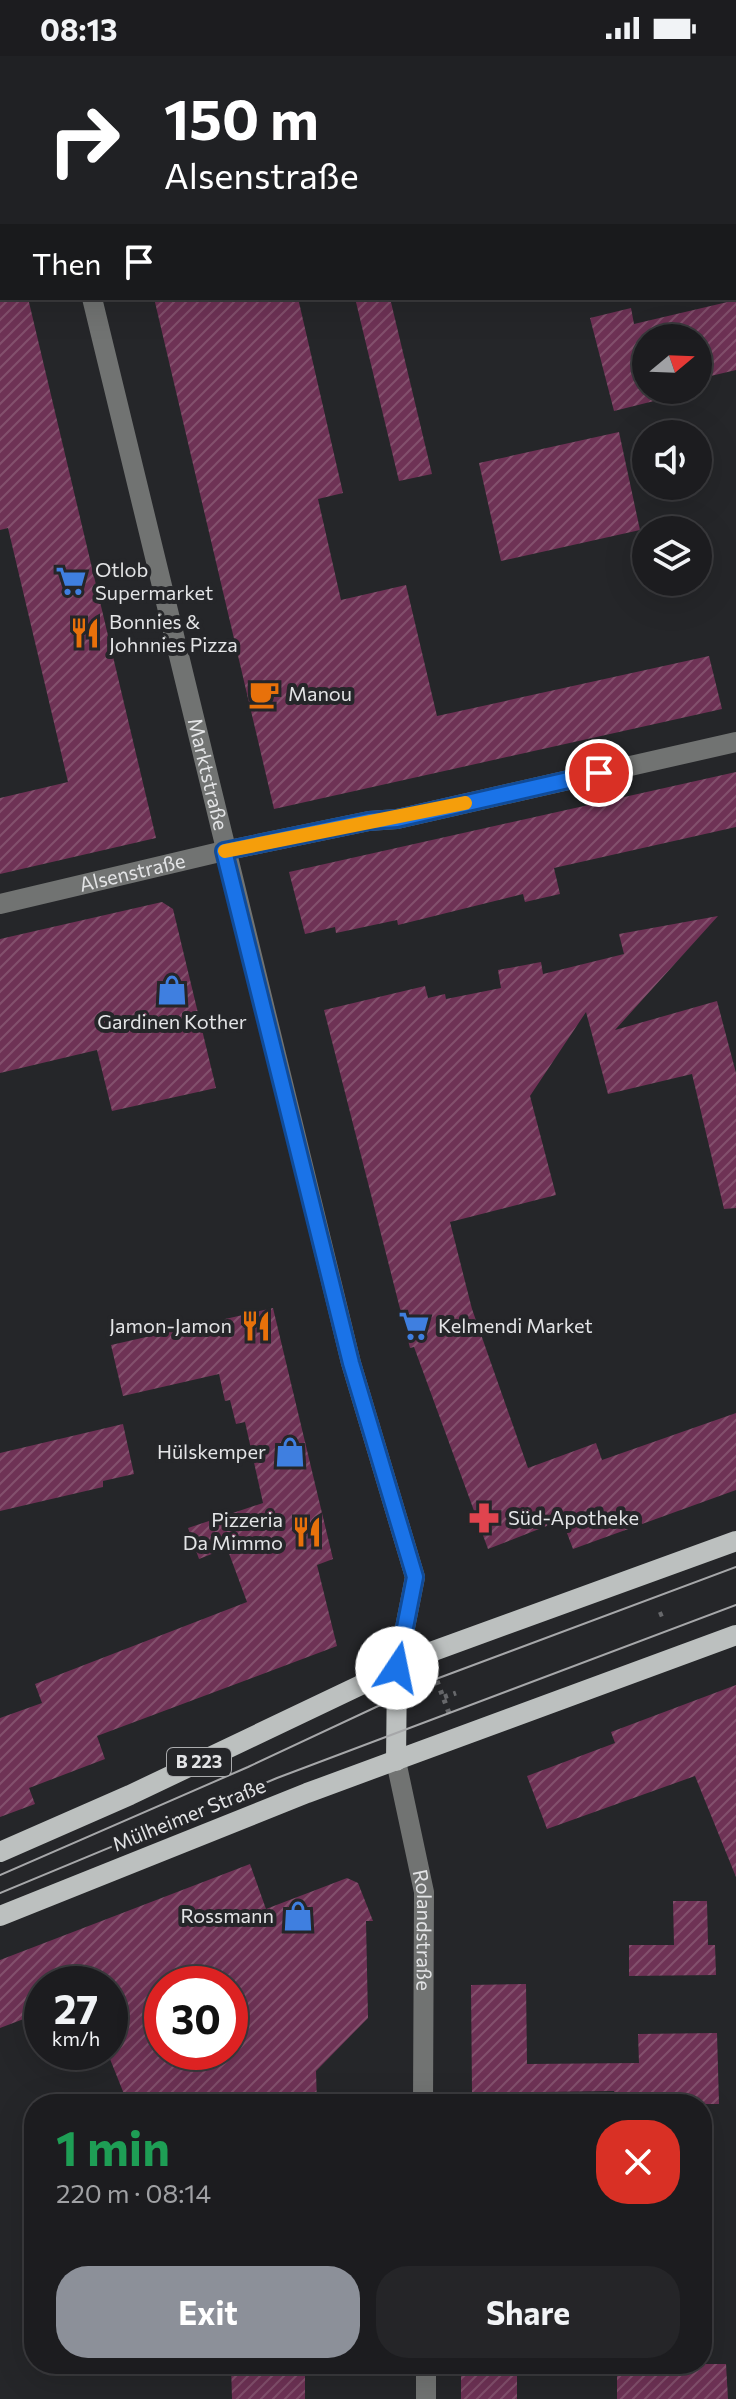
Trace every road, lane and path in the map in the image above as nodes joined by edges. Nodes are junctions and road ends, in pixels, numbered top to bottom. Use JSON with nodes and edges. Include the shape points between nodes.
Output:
{"nodes":[{"id":1,"x":92,"y":300,"type":"edge"},
{"id":2,"x":736,"y":742,"type":"edge"},
{"id":3,"x":224,"y":851,"type":"junction"},
{"id":4,"x":0,"y":904,"type":"edge"},
{"id":5,"x":736,"y":1541,"type":"edge"},
{"id":6,"x":736,"y":1635,"type":"edge"},
{"id":7,"x":428,"y":1653,"type":"junction"},
{"id":8,"x":397,"y":1668,"type":"junction"},
{"id":9,"x":456,"y":1693,"type":"dead end"},
{"id":10,"x":444,"y":1697,"type":"junction"},
{"id":11,"x":459,"y":1736,"type":"junction"},
{"id":12,"x":396,"y":1761,"type":"junction"},
{"id":13,"x":0,"y":1852,"type":"edge"},
{"id":14,"x":0,"y":1916,"type":"edge"},
{"id":15,"x":423,"y":2094,"type":"edge"},
{"id":16,"x":426,"y":2374,"type":"edge"},
{"id":17,"x":426,"y":2399,"type":"edge"}],
"edges":[{"from":1,"to":3,"type":"street","name":"Marktstraße"},
{"from":2,"to":3,"type":"street","name":"Alsenstraße","via":[[397,819]]},
{"from":3,"to":4,"type":"street","name":"Alsenstraße"},
{"from":3,"to":8,"type":"street","name":"Marktstraße","via":[[351,1363],[415,1577]]},
{"from":5,"to":7,"type":"main road","name":"Mülheimer Straße","number":"B 223"},
{"from":6,"to":11,"type":"main road","name":"Mülheimer Straße"},
{"from":7,"to":8,"type":"main road","name":"Mülheimer Straße","number":"B 223"},
{"from":7,"to":10,"type":"path"},
{"from":8,"to":12,"type":"main road"},
{"from":8,"to":13,"type":"main road","name":"Mülheimer Straße","number":"B 223"},
{"from":9,"to":10,"type":"path"},
{"from":10,"to":11,"type":"path"},
{"from":11,"to":12,"type":"main road","name":"Mülheimer Straße"},
{"from":12,"to":14,"type":"main road","name":"Mülheimer Straße"},
{"from":12,"to":15,"type":"street","name":"Rolandstraße","via":[[424,1892]]},
{"from":16,"to":17,"type":"street"}]}
